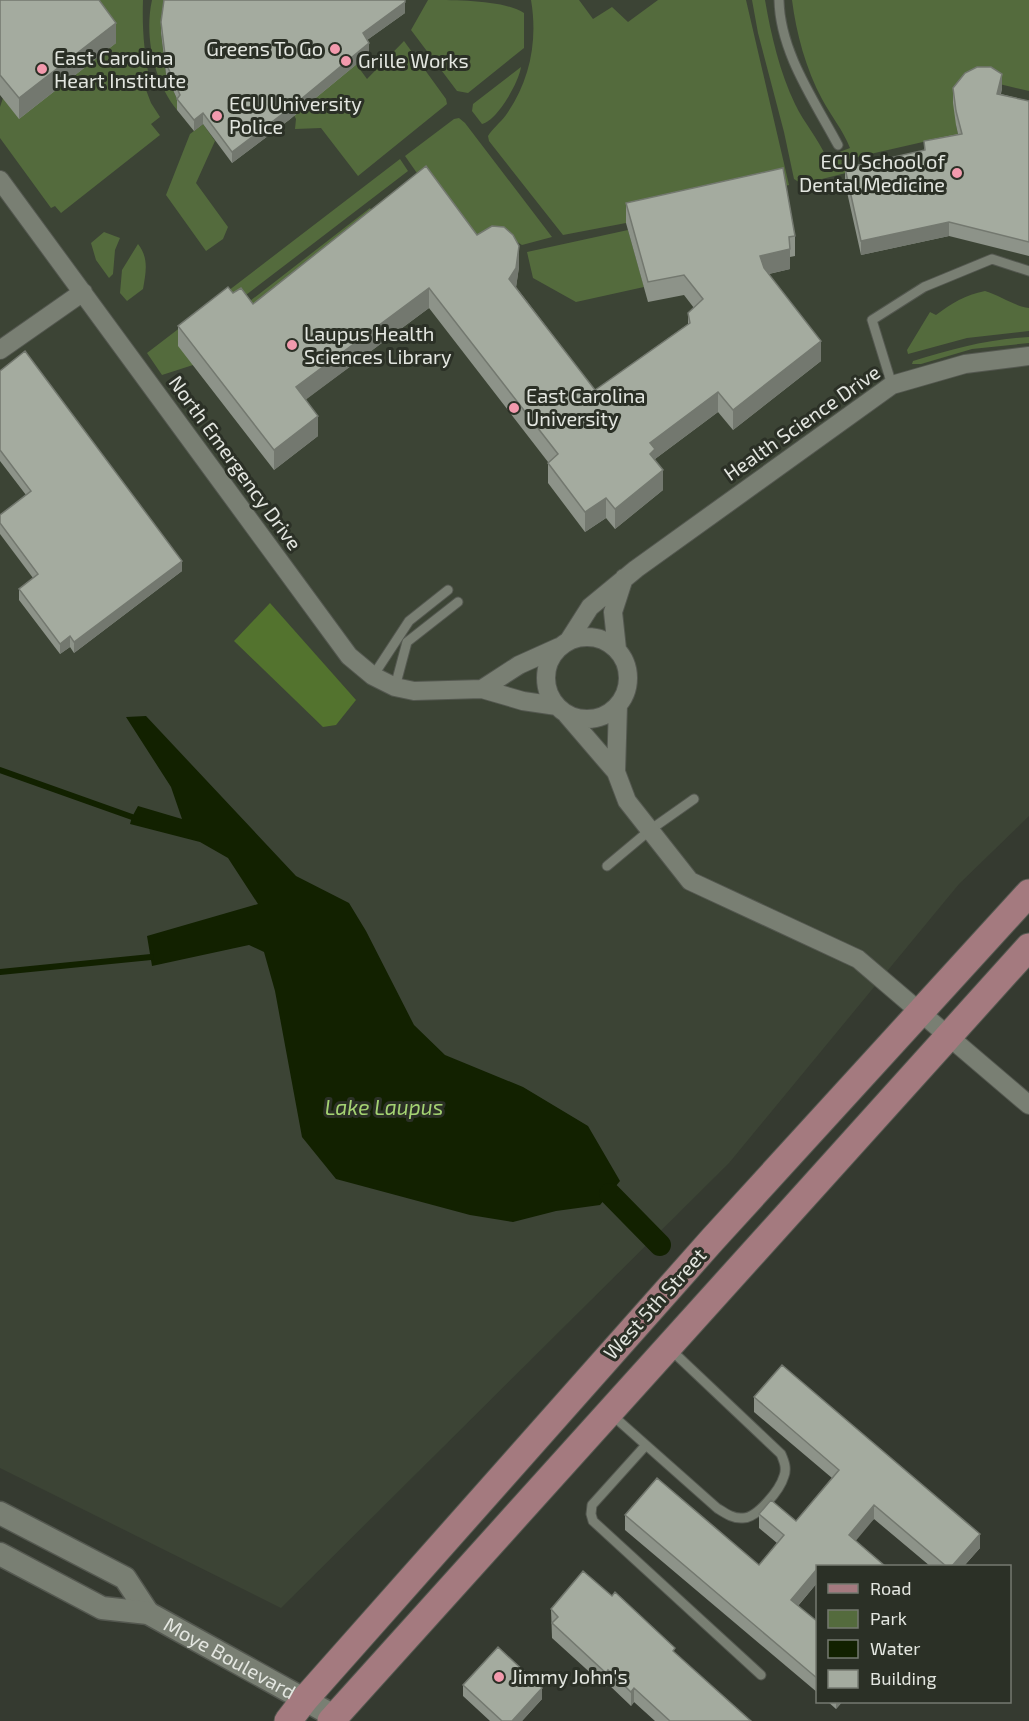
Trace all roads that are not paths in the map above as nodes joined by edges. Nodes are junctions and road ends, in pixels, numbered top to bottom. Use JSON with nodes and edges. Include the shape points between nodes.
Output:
{"nodes":[{"id":1,"x":779,"y":0,"type":"edge"},
{"id":2,"x":838,"y":145,"type":"dead end"},
{"id":3,"x":0,"y":180,"type":"edge"},
{"id":4,"x":1029,"y":271,"type":"edge"},
{"id":5,"x":83,"y":292,"type":"junction"},
{"id":6,"x":0,"y":350,"type":"edge"},
{"id":7,"x":1029,"y":356,"type":"edge"},
{"id":8,"x":892,"y":385,"type":"junction"},
{"id":9,"x":624,"y":578,"type":"junction"},
{"id":10,"x":448,"y":590,"type":"dead end"},
{"id":11,"x":458,"y":602,"type":"dead end"},
{"id":12,"x":564,"y":644,"type":"junction"},
{"id":13,"x":617,"y":649,"type":"junction"},
{"id":14,"x":373,"y":676,"type":"junction"},
{"id":15,"x":395,"y":687,"type":"junction"},
{"id":16,"x":482,"y":689,"type":"junction"},
{"id":17,"x":618,"y":705,"type":"junction"},
{"id":18,"x":562,"y":710,"type":"junction"},
{"id":19,"x":616,"y":772,"type":"junction"},
{"id":20,"x":694,"y":799,"type":"dead end"},
{"id":21,"x":650,"y":830,"type":"junction"},
{"id":22,"x":607,"y":866,"type":"dead end"},
{"id":23,"x":1029,"y":893,"type":"edge"},
{"id":24,"x":1029,"y":946,"type":"edge"},
{"id":25,"x":920,"y":1011,"type":"junction"},
{"id":26,"x":948,"y":1035,"type":"junction"},
{"id":27,"x":1029,"y":1105,"type":"edge"},
{"id":28,"x":668,"y":1347,"type":"junction"},
{"id":29,"x":608,"y":1412,"type":"junction"},
{"id":30,"x":646,"y":1445,"type":"junction"},
{"id":31,"x":0,"y":1513,"type":"edge"},
{"id":32,"x":0,"y":1554,"type":"edge"},
{"id":33,"x":148,"y":1612,"type":"junction"},
{"id":34,"x":761,"y":1675,"type":"dead end"},
{"id":35,"x":305,"y":1699,"type":"junction"},
{"id":36,"x":336,"y":1719,"type":"edge"},
{"id":37,"x":288,"y":1721,"type":"edge"}],
"edges":[{"from":1,"to":2,"type":"lane","via":[[779,13],[794,62]]},
{"from":3,"to":5,"type":"street","name":"North Emergency Drive"},
{"from":4,"to":8,"type":"lane","via":[[992,259],[924,287],[872,320]]},
{"from":5,"to":6,"type":"street"},
{"from":5,"to":14,"type":"street","name":"North Emergency Drive","via":[[349,656]]},
{"from":7,"to":8,"type":"street","name":"Health Science Drive","via":[[965,364]]},
{"from":8,"to":9,"type":"street","name":"Health Science Drive"},
{"from":9,"to":12,"type":"street","name":"Health Science Drive","via":[[590,607]]},
{"from":9,"to":13,"type":"street","via":[[614,612]]},
{"from":10,"to":14,"type":"lane","via":[[409,621]]},
{"from":11,"to":15,"type":"lane","via":[[407,642]]},
{"from":12,"to":13,"type":"street","via":[[582,636],[595,637]]},
{"from":12,"to":16,"type":"street","via":[[519,665]]},
{"from":12,"to":18,"type":"street","via":[[551,657],[546,683],[549,695]]},
{"from":13,"to":17,"type":"street","via":[[628,671],[625,694]]},
{"from":14,"to":15,"type":"street","name":"North Emergency Drive"},
{"from":15,"to":16,"type":"street","name":"North Emergency Drive","via":[[414,691]]},
{"from":16,"to":18,"type":"street","name":"North Emergency Drive"},
{"from":17,"to":18,"type":"street","name":"North Emergency Drive","via":[[595,719],[581,719]]},
{"from":17,"to":19,"type":"street"},
{"from":18,"to":19,"type":"street"},
{"from":19,"to":21,"type":"street","via":[[627,801]]},
{"from":20,"to":21,"type":"lane"},
{"from":21,"to":22,"type":"lane"},
{"from":21,"to":25,"type":"street","via":[[690,880],[858,959]]},
{"from":23,"to":25,"type":"main road","name":"West 5th Street"},
{"from":24,"to":26,"type":"main road","name":"West 5th Street"},
{"from":25,"to":26,"type":"street"},
{"from":25,"to":35,"type":"main road","name":"West 5th Street"},
{"from":26,"to":27,"type":"street"},
{"from":26,"to":28,"type":"main road","name":"West 5th Street"},
{"from":28,"to":29,"type":"main road","name":"West 5th Street"},
{"from":28,"to":30,"type":"lane","via":[[781,1454],[785,1476],[779,1489],[753,1516],[731,1516]]},
{"from":29,"to":30,"type":"lane"},
{"from":29,"to":36,"type":"main road","name":"West 5th Street"},
{"from":30,"to":34,"type":"lane","via":[[592,1505],[593,1521]]},
{"from":31,"to":33,"type":"street","name":"Moye Boulevard","via":[[125,1578]]},
{"from":32,"to":33,"type":"street","name":"Moye Boulevard","via":[[102,1608]]},
{"from":33,"to":35,"type":"street","name":"Moye Boulevard"},
{"from":35,"to":36,"type":"street","name":"Moye Boulevard"},
{"from":35,"to":37,"type":"main road","name":"West 5th Street"}]}
